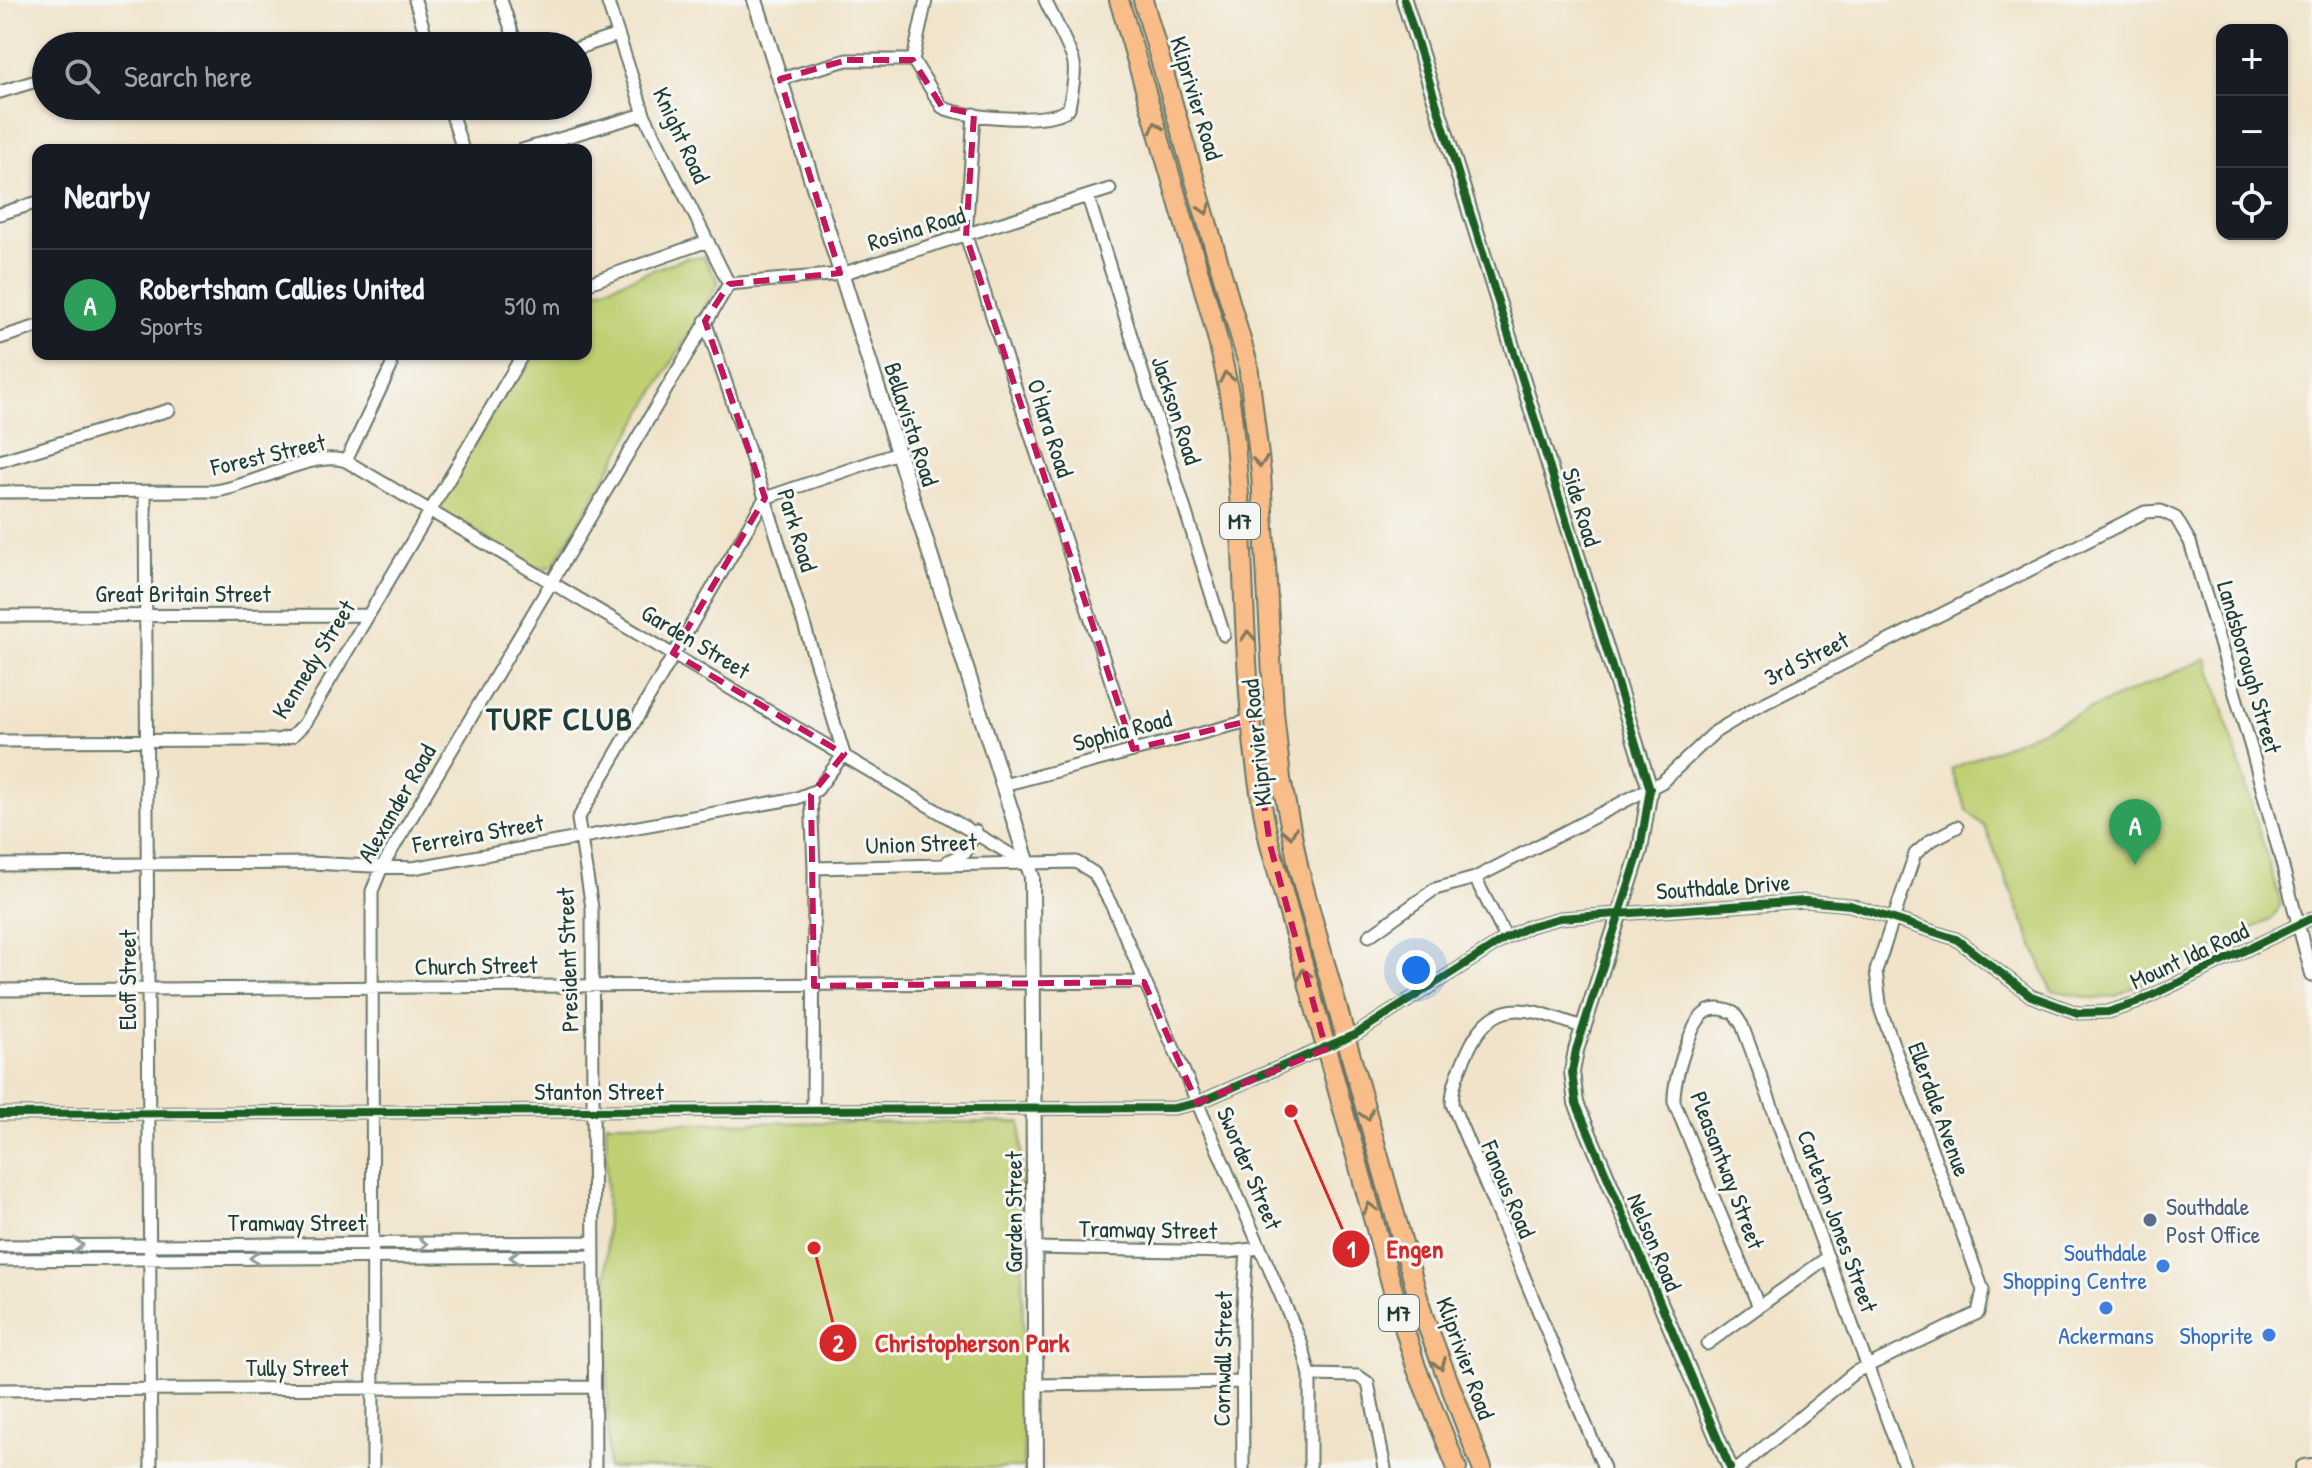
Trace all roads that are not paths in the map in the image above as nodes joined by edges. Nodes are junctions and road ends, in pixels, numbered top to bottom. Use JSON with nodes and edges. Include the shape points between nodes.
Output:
{"nodes":[{"id":1,"x":415,"y":0,"type":"edge"},
{"id":2,"x":501,"y":0,"type":"edge"},
{"id":3,"x":607,"y":0,"type":"edge"},
{"id":4,"x":755,"y":0,"type":"edge"},
{"id":5,"x":926,"y":0,"type":"edge"},
{"id":6,"x":1045,"y":0,"type":"edge"},
{"id":7,"x":1119,"y":0,"type":"edge"},
{"id":8,"x":1143,"y":0,"type":"edge"},
{"id":9,"x":1404,"y":0,"type":"edge"},
{"id":10,"x":425,"y":32,"type":"edge"},
{"id":11,"x":512,"y":32,"type":"edge"},
{"id":12,"x":618,"y":35,"type":"junction"},
{"id":13,"x":592,"y":43,"type":"edge"},
{"id":14,"x":913,"y":60,"type":"junction"},
{"id":15,"x":780,"y":79,"type":"junction"},
{"id":16,"x":32,"y":82,"type":"edge"},
{"id":17,"x":0,"y":92,"type":"edge"},
{"id":18,"x":644,"y":114,"type":"junction"},
{"id":19,"x":974,"y":114,"type":"junction"},
{"id":20,"x":453,"y":120,"type":"edge"},
{"id":21,"x":461,"y":144,"type":"edge"},
{"id":22,"x":542,"y":144,"type":"edge"},
{"id":23,"x":1110,"y":189,"type":"dead end"},
{"id":24,"x":1088,"y":197,"type":"junction"},
{"id":25,"x":32,"y":204,"type":"edge"},
{"id":26,"x":0,"y":214,"type":"edge"},
{"id":27,"x":966,"y":236,"type":"junction"},
{"id":28,"x":708,"y":241,"type":"junction"},
{"id":29,"x":841,"y":274,"type":"junction"},
{"id":30,"x":592,"y":282,"type":"edge"},
{"id":31,"x":729,"y":284,"type":"junction"},
{"id":32,"x":705,"y":321,"type":"junction"},
{"id":33,"x":32,"y":328,"type":"edge"},
{"id":34,"x":0,"y":338,"type":"edge"},
{"id":35,"x":519,"y":360,"type":"edge"},
{"id":36,"x":391,"y":367,"type":"dead end"},
{"id":37,"x":169,"y":410,"type":"dead end"},
{"id":38,"x":898,"y":453,"type":"junction"},
{"id":39,"x":0,"y":461,"type":"edge"},
{"id":40,"x":346,"y":461,"type":"junction"},
{"id":41,"x":0,"y":492,"type":"edge"},
{"id":42,"x":145,"y":492,"type":"junction"},
{"id":43,"x":765,"y":498,"type":"junction"},
{"id":44,"x":430,"y":509,"type":"junction"},
{"id":45,"x":2173,"y":516,"type":"joint"},
{"id":46,"x":551,"y":582,"type":"junction"},
{"id":47,"x":146,"y":615,"type":"junction"},
{"id":48,"x":366,"y":615,"type":"junction"},
{"id":49,"x":0,"y":616,"type":"edge"},
{"id":50,"x":1224,"y":635,"type":"dead end"},
{"id":51,"x":673,"y":653,"type":"junction"},
{"id":52,"x":1252,"y":720,"type":"junction"},
{"id":53,"x":148,"y":740,"type":"junction"},
{"id":54,"x":0,"y":741,"type":"edge"},
{"id":55,"x":1133,"y":749,"type":"junction"},
{"id":56,"x":844,"y":754,"type":"junction"},
{"id":57,"x":1003,"y":785,"type":"junction"},
{"id":58,"x":1650,"y":789,"type":"junction"},
{"id":59,"x":811,"y":795,"type":"junction"},
{"id":60,"x":1957,"y":827,"type":"dead end"},
{"id":61,"x":976,"y":831,"type":"junction"},
{"id":62,"x":579,"y":837,"type":"junction"},
{"id":63,"x":1025,"y":861,"type":"junction"},
{"id":64,"x":148,"y":864,"type":"junction"},
{"id":65,"x":936,"y":864,"type":"junction"},
{"id":66,"x":0,"y":865,"type":"edge"},
{"id":67,"x":382,"y":867,"type":"junction"},
{"id":68,"x":814,"y":868,"type":"junction"},
{"id":69,"x":1475,"y":878,"type":"junction"},
{"id":70,"x":1622,"y":914,"type":"junction"},
{"id":71,"x":1894,"y":918,"type":"junction"},
{"id":72,"x":2312,"y":918,"type":"edge"},
{"id":73,"x":2300,"y":924,"type":"junction"},
{"id":74,"x":1369,"y":936,"type":"dead end"},
{"id":75,"x":1506,"y":938,"type":"junction"},
{"id":76,"x":2312,"y":976,"type":"edge"},
{"id":77,"x":1144,"y":982,"type":"junction"},
{"id":78,"x":1034,"y":984,"type":"junction"},
{"id":79,"x":591,"y":985,"type":"junction"},
{"id":80,"x":814,"y":986,"type":"junction"},
{"id":81,"x":371,"y":988,"type":"junction"},
{"id":82,"x":149,"y":989,"type":"junction"},
{"id":83,"x":0,"y":990,"type":"edge"},
{"id":84,"x":1712,"y":1010,"type":"joint"},
{"id":85,"x":2078,"y":1013,"type":"joint"},
{"id":86,"x":1582,"y":1027,"type":"junction"},
{"id":87,"x":1344,"y":1040,"type":"junction"},
{"id":88,"x":1326,"y":1049,"type":"junction"},
{"id":89,"x":1197,"y":1103,"type":"junction"},
{"id":90,"x":1035,"y":1109,"type":"junction"},
{"id":91,"x":813,"y":1110,"type":"junction"},
{"id":92,"x":593,"y":1111,"type":"junction"},
{"id":93,"x":371,"y":1112,"type":"junction"},
{"id":94,"x":149,"y":1113,"type":"junction"},
{"id":95,"x":0,"y":1114,"type":"edge"},
{"id":96,"x":593,"y":1242,"type":"junction"},
{"id":97,"x":484,"y":1243,"type":"junction"},
{"id":98,"x":371,"y":1244,"type":"junction"},
{"id":99,"x":43,"y":1245,"type":"junction"},
{"id":100,"x":150,"y":1245,"type":"junction"},
{"id":101,"x":0,"y":1246,"type":"edge"},
{"id":102,"x":1035,"y":1248,"type":"junction"},
{"id":103,"x":1260,"y":1248,"type":"junction"},
{"id":104,"x":1247,"y":1251,"type":"junction"},
{"id":105,"x":593,"y":1256,"type":"junction"},
{"id":106,"x":1828,"y":1257,"type":"junction"},
{"id":107,"x":150,"y":1258,"type":"junction"},
{"id":108,"x":371,"y":1258,"type":"junction"},
{"id":109,"x":483,"y":1258,"type":"junction"},
{"id":110,"x":0,"y":1260,"type":"edge"},
{"id":111,"x":43,"y":1260,"type":"junction"},
{"id":112,"x":1759,"y":1307,"type":"junction"},
{"id":113,"x":1707,"y":1344,"type":"dead end"},
{"id":114,"x":1867,"y":1364,"type":"junction"},
{"id":115,"x":1310,"y":1375,"type":"junction"},
{"id":116,"x":1242,"y":1382,"type":"junction"},
{"id":117,"x":1036,"y":1385,"type":"junction"},
{"id":118,"x":594,"y":1387,"type":"junction"},
{"id":119,"x":152,"y":1389,"type":"junction"},
{"id":120,"x":373,"y":1389,"type":"junction"},
{"id":121,"x":0,"y":1390,"type":"edge"},
{"id":122,"x":2312,"y":1467,"type":"edge"},
{"id":123,"x":151,"y":1468,"type":"edge"},
{"id":124,"x":373,"y":1468,"type":"edge"},
{"id":125,"x":595,"y":1468,"type":"edge"},
{"id":126,"x":1036,"y":1468,"type":"edge"},
{"id":127,"x":1243,"y":1468,"type":"edge"},
{"id":128,"x":1310,"y":1468,"type":"edge"},
{"id":129,"x":1385,"y":1468,"type":"edge"},
{"id":130,"x":1457,"y":1468,"type":"edge"},
{"id":131,"x":1482,"y":1468,"type":"edge"},
{"id":132,"x":1604,"y":1468,"type":"edge"},
{"id":133,"x":1730,"y":1468,"type":"edge"},
{"id":134,"x":1739,"y":1468,"type":"edge"},
{"id":135,"x":1905,"y":1468,"type":"edge"},
{"id":136,"x":2304,"y":1468,"type":"edge"}],
"edges":[{"from":1,"to":10,"type":"street"},
{"from":2,"to":11,"type":"street"},
{"from":3,"to":12,"type":"street","name":"Knight Road"},
{"from":4,"to":15,"type":"street","name":"Bellavista Road"},
{"from":5,"to":14,"type":"street"},
{"from":6,"to":19,"type":"street","via":[[1074,59],[1069,108],[1049,118]]},
{"from":52,"to":7,"type":"main road","name":"Kliprivier Road","number":"M7","one_way":true,"via":[[1227,382]]},
{"from":8,"to":87,"type":"main road","name":"Kliprivier Road","number":"M7","one_way":true,"via":[[1248,364],[1261,473],[1281,779],[1308,910]]},
{"from":9,"to":58,"type":"street","name":"Side Road"},
{"from":12,"to":13,"type":"street"},
{"from":12,"to":18,"type":"street","name":"Knight Road"},
{"from":14,"to":15,"type":"street","via":[[847,60]]},
{"from":14,"to":19,"type":"street","via":[[942,107]]},
{"from":15,"to":29,"type":"street","name":"Bellavista Road"},
{"from":16,"to":17,"type":"street"},
{"from":18,"to":22,"type":"street"},
{"from":18,"to":28,"type":"street","name":"Knight Road"},
{"from":19,"to":27,"type":"street","name":"O'Hara Road"},
{"from":20,"to":21,"type":"street"},
{"from":23,"to":24,"type":"street","name":"Rosina Road"},
{"from":24,"to":27,"type":"street","name":"Rosina Road"},
{"from":24,"to":50,"type":"street","name":"Jackson Road"},
{"from":25,"to":26,"type":"street"},
{"from":27,"to":29,"type":"street","name":"Rosina Road"},
{"from":27,"to":55,"type":"street","name":"O'Hara Road"},
{"from":28,"to":30,"type":"street"},
{"from":28,"to":31,"type":"street","name":"Knight Road"},
{"from":29,"to":31,"type":"street","name":"Rosina Road"},
{"from":29,"to":38,"type":"street","name":"Bellavista Road"},
{"from":31,"to":32,"type":"street","name":"Alexander Road"},
{"from":32,"to":43,"type":"street","name":"Park Road"},
{"from":32,"to":46,"type":"street","name":"Alexander Road"},
{"from":33,"to":34,"type":"street"},
{"from":35,"to":44,"type":"street","name":"Kennedy Street"},
{"from":36,"to":40,"type":"street","name":"Forest Street"},
{"from":37,"to":39,"type":"street"},
{"from":38,"to":43,"type":"street"},
{"from":38,"to":57,"type":"street","name":"Bellavista Road"},
{"from":40,"to":42,"type":"street","name":"Forest Street","via":[[322,459],[226,489]]},
{"from":40,"to":44,"type":"street","name":"Garden Street"},
{"from":41,"to":42,"type":"street","name":"Forest Street"},
{"from":42,"to":47,"type":"street","name":"Eloff Street"},
{"from":43,"to":51,"type":"street","name":"President Street"},
{"from":43,"to":56,"type":"street","name":"Park Road"},
{"from":44,"to":46,"type":"street","name":"Garden Street"},
{"from":44,"to":48,"type":"street","name":"Kennedy Street"},
{"from":45,"to":58,"type":"street","name":"3rd Street","via":[[2157,510],[2139,514],[1753,709],[1715,732]]},
{"from":45,"to":73,"type":"street","name":"Landsborough Street","via":[[2190,542]]},
{"from":46,"to":51,"type":"street","name":"Garden Street"},
{"from":46,"to":67,"type":"street","name":"Alexander Road"},
{"from":47,"to":48,"type":"street","name":"Great Britain Street"},
{"from":47,"to":49,"type":"street","name":"Great Britain Street"},
{"from":47,"to":53,"type":"street","name":"Eloff Street"},
{"from":48,"to":53,"type":"street","name":"Kennedy Street","via":[[292,736]]},
{"from":51,"to":56,"type":"street","name":"Garden Street"},
{"from":51,"to":62,"type":"street","name":"President Street","via":[[587,801],[577,826]]},
{"from":52,"to":55,"type":"street","name":"Sophia Road"},
{"from":88,"to":52,"type":"main road","name":"Kliprivier Road","number":"M7","one_way":true,"via":[[1266,829]]},
{"from":53,"to":54,"type":"street","name":"Kennedy Street"},
{"from":53,"to":64,"type":"street","name":"Eloff Street"},
{"from":55,"to":57,"type":"street","name":"Sophia Road"},
{"from":56,"to":59,"type":"street"},
{"from":56,"to":61,"type":"street","name":"Garden Street"},
{"from":57,"to":63,"type":"street","name":"Bellavista Road"},
{"from":58,"to":69,"type":"street","name":"3rd Street"},
{"from":58,"to":70,"type":"street","name":"Side Road"},
{"from":59,"to":62,"type":"street","name":"Ferreira Street"},
{"from":59,"to":68,"type":"street"},
{"from":60,"to":71,"type":"street","name":"Ellerdale Avenue","via":[[1915,854]]},
{"from":61,"to":63,"type":"street","name":"Garden Street"},
{"from":61,"to":65,"type":"street","via":[[963,855]]},
{"from":62,"to":67,"type":"street","name":"Ferreira Street","via":[[413,868]]},
{"from":62,"to":79,"type":"street","name":"President Street","via":[[592,908]]},
{"from":63,"to":65,"type":"street","name":"Union Street"},
{"from":63,"to":77,"type":"street","name":"Sworder Street","via":[[1089,867]]},
{"from":63,"to":78,"type":"street","name":"Garden Street","via":[[1033,894]]},
{"from":64,"to":66,"type":"street","name":"Ferreira Street"},
{"from":64,"to":67,"type":"street","name":"Ferreira Street"},
{"from":64,"to":82,"type":"street","name":"Eloff Street"},
{"from":65,"to":68,"type":"street","name":"Union Street"},
{"from":67,"to":81,"type":"street","name":"Alexander Road","via":[[370,906]]},
{"from":68,"to":80,"type":"street"},
{"from":69,"to":74,"type":"street","name":"3rd Street","via":[[1435,889]]},
{"from":69,"to":75,"type":"street"},
{"from":70,"to":71,"type":"street","name":"Southdale Drive","via":[[1820,901]]},
{"from":70,"to":75,"type":"street","name":"Southdale Drive","via":[[1544,921]]},
{"from":70,"to":86,"type":"street","name":"Side Road"},
{"from":71,"to":85,"type":"street","name":"Southdale Drive","via":[[1963,943],[2031,996]]},
{"from":71,"to":114,"type":"street","name":"Ellerdale Avenue","via":[[1876,971],[1877,999],[1983,1290],[1978,1313]]},
{"from":72,"to":73,"type":"street","name":"Mount Ida Road"},
{"from":73,"to":76,"type":"street","name":"Landsborough Street"},
{"from":73,"to":85,"type":"street","name":"Mount Ida Road","via":[[2136,1003],[2108,1012]]},
{"from":75,"to":87,"type":"street","name":"Southdale Drive"},
{"from":77,"to":78,"type":"street","name":"Church Street"},
{"from":77,"to":89,"type":"street","name":"Sworder Street"},
{"from":78,"to":80,"type":"street","name":"Church Street"},
{"from":78,"to":90,"type":"street","name":"Garden Street"},
{"from":79,"to":80,"type":"street","name":"Church Street"},
{"from":79,"to":81,"type":"street","name":"Church Street"},
{"from":79,"to":92,"type":"street","name":"President Street"},
{"from":80,"to":91,"type":"street"},
{"from":81,"to":82,"type":"street","name":"Church Street"},
{"from":81,"to":93,"type":"street","name":"Alexander Road"},
{"from":82,"to":83,"type":"street","name":"Church Street"},
{"from":82,"to":94,"type":"street","name":"Eloff Street"},
{"from":84,"to":106,"type":"street","name":"Carleton Jones Street","via":[[1734,1013],[1742,1025]]},
{"from":84,"to":112,"type":"street","name":"Pleasantway Street","via":[[1702,1015],[1691,1035],[1674,1102]]},
{"from":86,"to":132,"type":"street","name":"Fanous Road","via":[[1532,1010],[1495,1015],[1473,1040],[1454,1085],[1452,1104]]},
{"from":86,"to":133,"type":"street","name":"Nelson Road","via":[[1572,1072],[1579,1115]]},
{"from":87,"to":88,"type":"street","name":"Southdale Drive"},
{"from":87,"to":131,"type":"main road","name":"Kliprivier Road","number":"M7","one_way":true,"via":[[1423,1315]]},
{"from":88,"to":89,"type":"street","name":"Southdale Drive"},
{"from":130,"to":88,"type":"main road","name":"Kliprivier Road","number":"M7","one_way":true,"via":[[1411,1352]]},
{"from":89,"to":90,"type":"street","name":"Stanton Street","via":[[1165,1109]]},
{"from":89,"to":103,"type":"street","name":"Sworder Street"},
{"from":90,"to":91,"type":"street","name":"Stanton Street"},
{"from":90,"to":102,"type":"street","name":"Garden Street"},
{"from":91,"to":92,"type":"street","name":"Stanton Street"},
{"from":92,"to":93,"type":"street","name":"Stanton Street"},
{"from":92,"to":96,"type":"street","name":"President Street"},
{"from":93,"to":94,"type":"street","name":"Stanton Street"},
{"from":93,"to":98,"type":"street","name":"Alexander Road"},
{"from":94,"to":95,"type":"street","name":"Stanton Street"},
{"from":94,"to":100,"type":"street","name":"Eloff Street"},
{"from":96,"to":97,"type":"street","name":"Tramway Street"},
{"from":96,"to":105,"type":"street","name":"President Street"},
{"from":98,"to":97,"type":"street","name":"Tramway Street","one_way":true},
{"from":97,"to":109,"type":"street"},
{"from":98,"to":100,"type":"street","name":"Tramway Street"},
{"from":98,"to":108,"type":"street","name":"Alexander Road"},
{"from":99,"to":100,"type":"street","name":"Tramway Street","one_way":true},
{"from":99,"to":101,"type":"street","name":"Tramway Street"},
{"from":99,"to":111,"type":"street"},
{"from":100,"to":107,"type":"street","name":"Eloff Street"},
{"from":102,"to":104,"type":"street","name":"Tramway Street"},
{"from":102,"to":117,"type":"street","name":"Garden Street"},
{"from":103,"to":104,"type":"street","name":"Tramway Street"},
{"from":103,"to":115,"type":"street","name":"Sworder Street"},
{"from":104,"to":116,"type":"street","name":"Cornwall Street"},
{"from":105,"to":109,"type":"street","name":"Tramway Street","one_way":true},
{"from":105,"to":118,"type":"street","name":"President Street"},
{"from":106,"to":112,"type":"street"},
{"from":106,"to":114,"type":"street","name":"Carleton Jones Street"},
{"from":108,"to":107,"type":"street","name":"Tramway Street","one_way":true},
{"from":107,"to":111,"type":"street","name":"Tramway Street"},
{"from":107,"to":119,"type":"street","name":"Eloff Street"},
{"from":108,"to":109,"type":"street","name":"Tramway Street"},
{"from":108,"to":120,"type":"street","name":"Alexander Road"},
{"from":110,"to":111,"type":"street","name":"Tramway Street"},
{"from":112,"to":113,"type":"street"},
{"from":114,"to":134,"type":"street"},
{"from":114,"to":135,"type":"street","name":"Carleton Jones Street"},
{"from":115,"to":128,"type":"street","name":"Sworder Street"},
{"from":115,"to":129,"type":"street","via":[[1358,1376],[1368,1383]]},
{"from":116,"to":117,"type":"street"},
{"from":116,"to":127,"type":"street","name":"Cornwall Street"},
{"from":117,"to":126,"type":"street","name":"Garden Street"},
{"from":118,"to":120,"type":"street","name":"Tully Street"},
{"from":118,"to":125,"type":"street","name":"President Street"},
{"from":119,"to":120,"type":"street","name":"Tully Street"},
{"from":119,"to":121,"type":"street","name":"Tully Street"},
{"from":119,"to":123,"type":"street","name":"Eloff Street"},
{"from":120,"to":124,"type":"street","name":"Alexander Road"},
{"from":122,"to":136,"type":"main road"}]}
